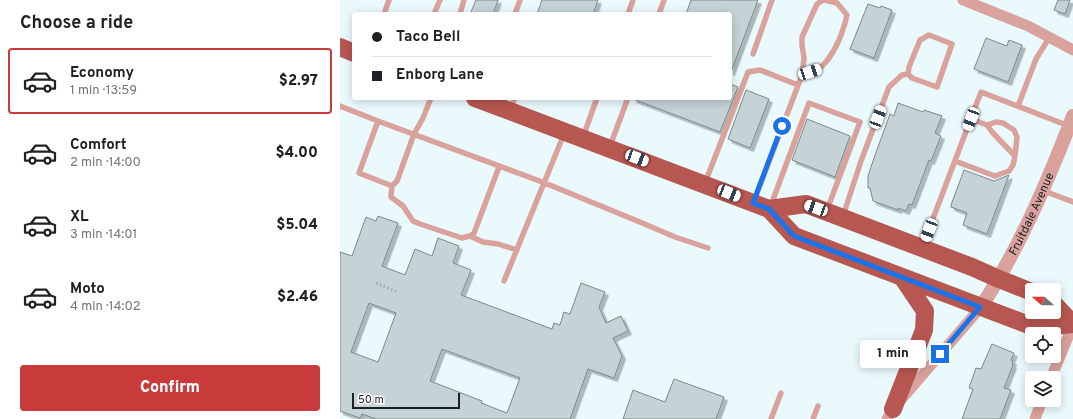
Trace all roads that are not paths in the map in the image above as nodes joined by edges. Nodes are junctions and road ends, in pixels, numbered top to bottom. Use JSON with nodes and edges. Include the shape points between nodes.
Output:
{"nodes":[{"id":1,"x":389,"y":0,"type":"edge"},
{"id":2,"x":440,"y":0,"type":"edge"},
{"id":3,"x":464,"y":0,"type":"edge"},
{"id":4,"x":520,"y":0,"type":"edge"},
{"id":5,"x":633,"y":0,"type":"edge"},
{"id":6,"x":664,"y":0,"type":"edge"},
{"id":7,"x":772,"y":0,"type":"edge"},
{"id":8,"x":824,"y":0,"type":"edge"},
{"id":9,"x":963,"y":0,"type":"edge"},
{"id":10,"x":385,"y":12,"type":"edge"},
{"id":11,"x":435,"y":12,"type":"edge"},
{"id":12,"x":461,"y":12,"type":"edge"},
{"id":13,"x":516,"y":12,"type":"edge"},
{"id":14,"x":629,"y":12,"type":"edge"},
{"id":15,"x":660,"y":12,"type":"edge"},
{"id":16,"x":1049,"y":38,"type":"junction"},
{"id":17,"x":340,"y":47,"type":"edge"},
{"id":18,"x":1073,"y":50,"type":"edge"},
{"id":19,"x":352,"y":51,"type":"edge"},
{"id":20,"x":753,"y":54,"type":"dead end"},
{"id":21,"x":908,"y":74,"type":"junction"},
{"id":22,"x":802,"y":75,"type":"junction"},
{"id":23,"x":798,"y":85,"type":"junction"},
{"id":24,"x":430,"y":100,"type":"edge"},
{"id":25,"x":486,"y":100,"type":"edge"},
{"id":26,"x":596,"y":100,"type":"edge"},
{"id":27,"x":627,"y":100,"type":"edge"},
{"id":28,"x":512,"y":104,"type":"edge"},
{"id":29,"x":340,"y":106,"type":"edge"},
{"id":30,"x":1018,"y":106,"type":"junction"},
{"id":31,"x":971,"y":119,"type":"junction"},
{"id":32,"x":378,"y":121,"type":"junction"},
{"id":33,"x":1071,"y":121,"type":"edge"},
{"id":34,"x":988,"y":125,"type":"junction"},
{"id":35,"x":565,"y":132,"type":"junction"},
{"id":36,"x":414,"y":134,"type":"junction"},
{"id":37,"x":583,"y":138,"type":"junction"},
{"id":38,"x":609,"y":148,"type":"junction"},
{"id":39,"x":1015,"y":156,"type":"junction"},
{"id":40,"x":955,"y":161,"type":"junction"},
{"id":41,"x":499,"y":167,"type":"junction"},
{"id":42,"x":545,"y":183,"type":"junction"},
{"id":43,"x":705,"y":184,"type":"junction"},
{"id":44,"x":392,"y":186,"type":"junction"},
{"id":45,"x":1043,"y":190,"type":"junction"},
{"id":46,"x":1073,"y":202,"type":"edge"},
{"id":47,"x":761,"y":206,"type":"junction"},
{"id":48,"x":834,"y":215,"type":"junction"},
{"id":49,"x":470,"y":236,"type":"junction"},
{"id":50,"x":708,"y":248,"type":"dead end"},
{"id":51,"x":922,"y":248,"type":"junction"},
{"id":52,"x":517,"y":250,"type":"junction"},
{"id":53,"x":902,"y":277,"type":"junction"},
{"id":54,"x":999,"y":279,"type":"junction"},
{"id":55,"x":504,"y":281,"type":"dead end"},
{"id":56,"x":1025,"y":289,"type":"edge"},
{"id":57,"x":980,"y":307,"type":"junction"},
{"id":58,"x":1061,"y":311,"type":"edge"},
{"id":59,"x":1073,"y":324,"type":"edge"},
{"id":60,"x":1054,"y":371,"type":"edge"},
{"id":61,"x":781,"y":393,"type":"dead end"},
{"id":62,"x":818,"y":406,"type":"dead end"},
{"id":63,"x":1039,"y":407,"type":"edge"},
{"id":64,"x":890,"y":414,"type":"edge"},
{"id":65,"x":771,"y":419,"type":"edge"},
{"id":66,"x":813,"y":419,"type":"edge"},
{"id":67,"x":1035,"y":419,"type":"edge"}],
"edges":[{"from":1,"to":10,"type":"lane"},
{"from":2,"to":11,"type":"lane"},
{"from":3,"to":12,"type":"lane"},
{"from":4,"to":13,"type":"lane"},
{"from":5,"to":14,"type":"lane"},
{"from":6,"to":15,"type":"lane"},
{"from":7,"to":20,"type":"lane"},
{"from":8,"to":22,"type":"lane","via":[[817,4],[802,37]]},
{"from":8,"to":22,"type":"lane","via":[[837,3],[847,15],[843,32],[834,50],[819,69]]},
{"from":9,"to":16,"type":"street","via":[[1028,26]]},
{"from":16,"to":18,"type":"street"},
{"from":16,"to":30,"type":"lane","via":[[1036,59]]},
{"from":17,"to":19,"type":"main road"},
{"from":21,"to":21,"type":"lane","via":[[920,40],[929,35],[952,44],[937,87],[912,78]]},
{"from":21,"to":48,"type":"lane","via":[[902,75],[889,87],[861,161]]},
{"from":22,"to":23,"type":"lane"},
{"from":23,"to":43,"type":"lane","via":[[760,70],[748,72]]},
{"from":23,"to":47,"type":"lane"},
{"from":24,"to":36,"type":"lane"},
{"from":25,"to":28,"type":"main road"},
{"from":26,"to":37,"type":"lane"},
{"from":27,"to":38,"type":"lane"},
{"from":28,"to":35,"type":"main road"},
{"from":29,"to":32,"type":"lane"},
{"from":30,"to":31,"type":"lane","via":[[981,92]]},
{"from":30,"to":33,"type":"lane"},
{"from":31,"to":34,"type":"lane"},
{"from":31,"to":40,"type":"lane"},
{"from":32,"to":36,"type":"lane"},
{"from":32,"to":44,"type":"lane","via":[[359,173]]},
{"from":33,"to":45,"type":"street","name":"Fruitdale Avenue"},
{"from":34,"to":39,"type":"lane"},
{"from":34,"to":39,"type":"lane","via":[[1003,123],[1014,130],[1017,137]]},
{"from":35,"to":37,"type":"main road"},
{"from":35,"to":42,"type":"lane"},
{"from":36,"to":41,"type":"lane"},
{"from":36,"to":44,"type":"lane","via":[[397,181]]},
{"from":37,"to":38,"type":"main road"},
{"from":38,"to":43,"type":"main road"},
{"from":39,"to":40,"type":"lane","via":[[1009,171],[995,176]]},
{"from":40,"to":51,"type":"lane"},
{"from":41,"to":42,"type":"lane"},
{"from":41,"to":49,"type":"lane","via":[[474,233]]},
{"from":42,"to":50,"type":"lane","via":[[675,237]]},
{"from":42,"to":52,"type":"lane"},
{"from":43,"to":47,"type":"main road"},
{"from":44,"to":49,"type":"lane","via":[[391,197],[403,206],[413,221],[462,238]]},
{"from":45,"to":46,"type":"lane"},
{"from":45,"to":54,"type":"street","name":"Fruitdale Avenue"},
{"from":47,"to":48,"type":"main road","via":[[806,204]]},
{"from":47,"to":48,"type":"lane","via":[[809,103],[860,122]]},
{"from":47,"to":53,"type":"main road","via":[[794,236]]},
{"from":48,"to":51,"type":"main road"},
{"from":49,"to":52,"type":"lane","via":[[482,242]]},
{"from":51,"to":54,"type":"main road"},
{"from":52,"to":55,"type":"lane"},
{"from":53,"to":57,"type":"main road"},
{"from":53,"to":64,"type":"main road","via":[[925,311],[924,330]]},
{"from":54,"to":56,"type":"main road"},
{"from":54,"to":57,"type":"street","name":"Fruitdale Avenue"},
{"from":57,"to":59,"type":"main road","via":[[1037,328]]},
{"from":57,"to":64,"type":"street"},
{"from":58,"to":59,"type":"main road"},
{"from":59,"to":60,"type":"street"},
{"from":61,"to":65,"type":"lane"},
{"from":62,"to":66,"type":"lane"},
{"from":63,"to":67,"type":"street"}]}
